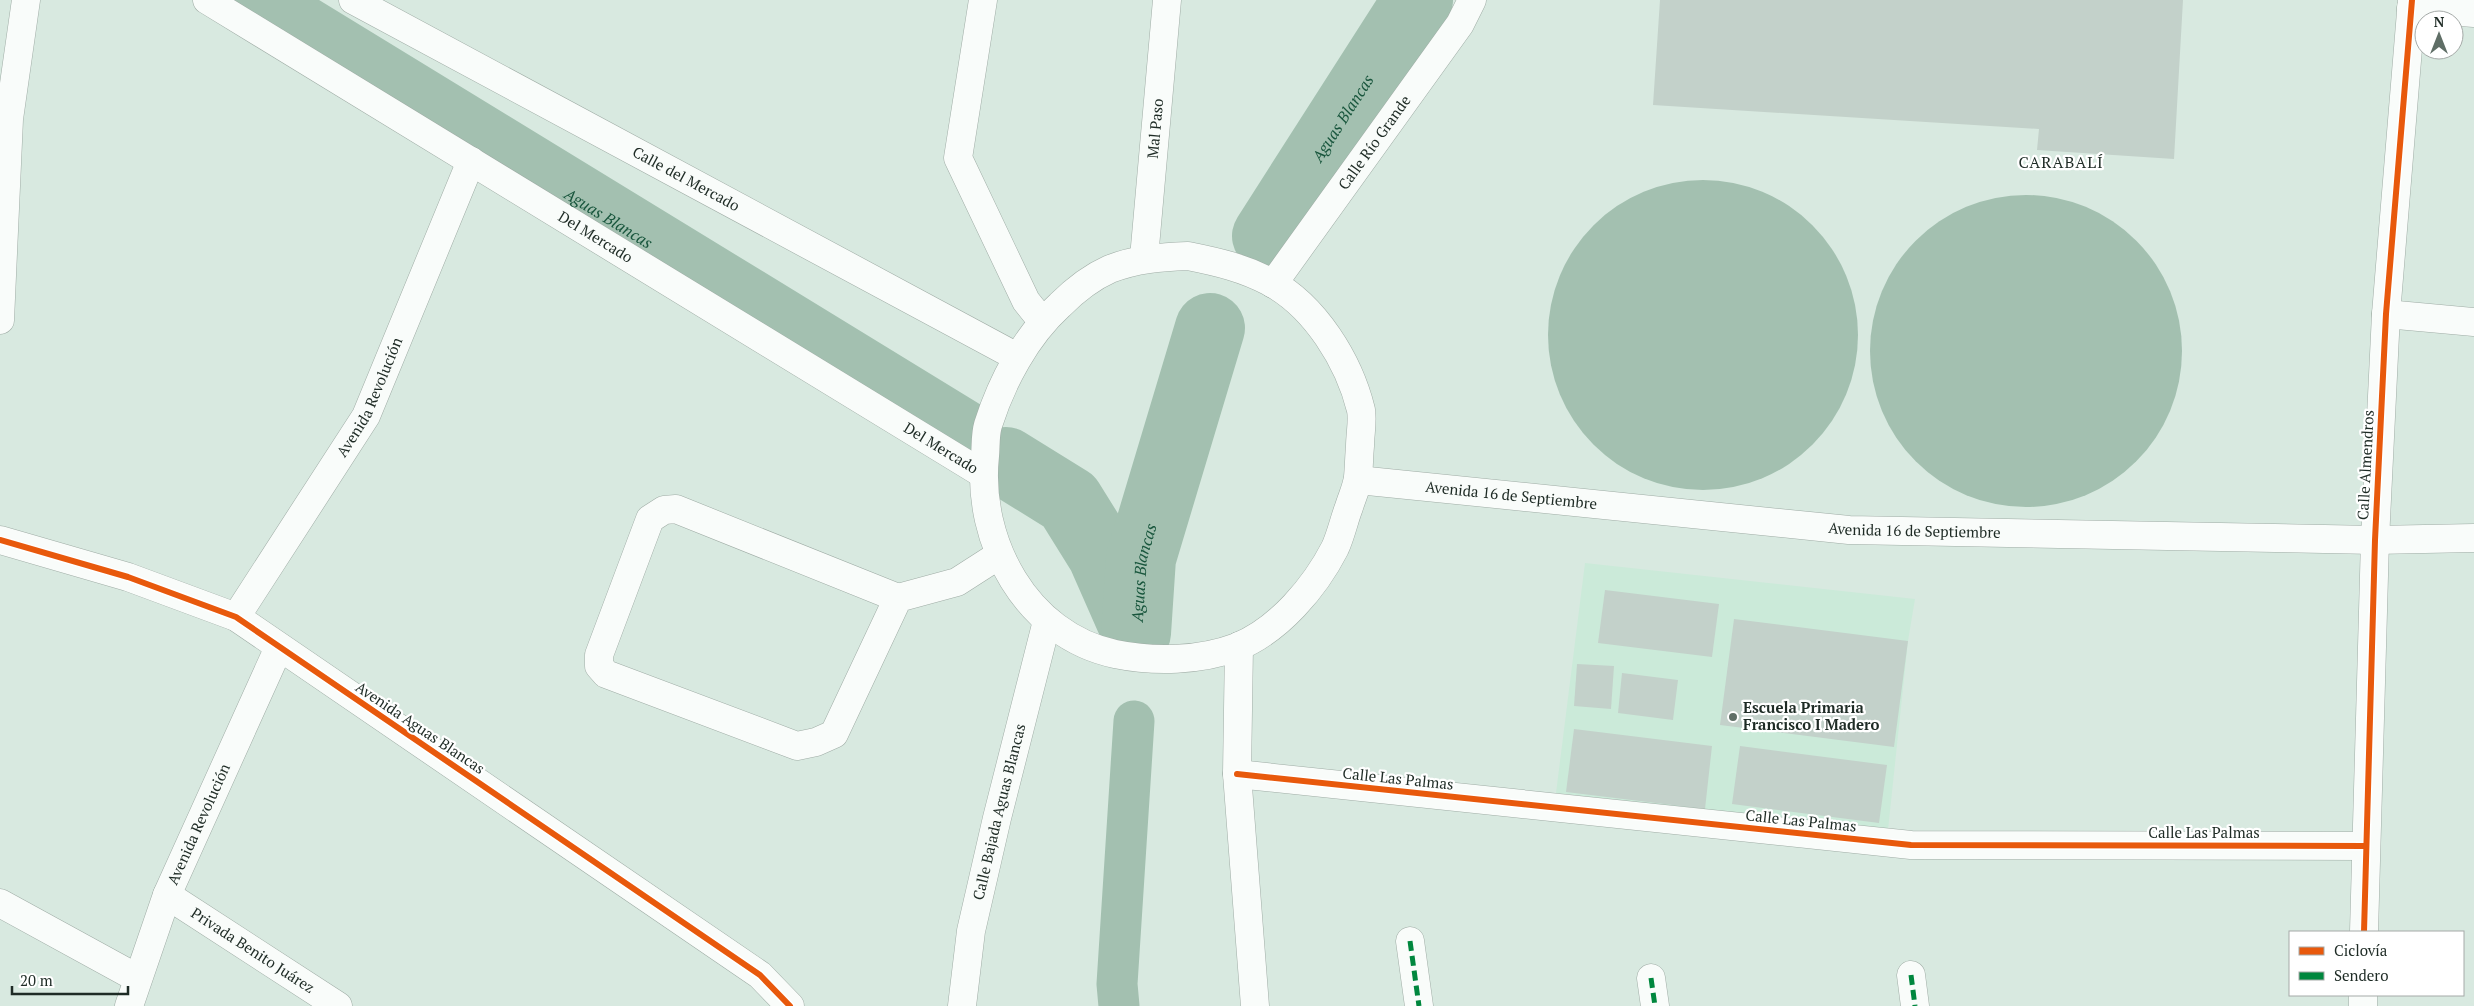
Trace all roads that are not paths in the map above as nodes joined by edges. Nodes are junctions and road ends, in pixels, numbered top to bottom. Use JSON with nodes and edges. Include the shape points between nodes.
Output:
{"nodes":[{"id":1,"x":26,"y":0,"type":"edge"},
{"id":2,"x":207,"y":0,"type":"edge"},
{"id":3,"x":353,"y":0,"type":"edge"},
{"id":4,"x":983,"y":0,"type":"edge"},
{"id":5,"x":1167,"y":0,"type":"edge"},
{"id":6,"x":1472,"y":0,"type":"edge"},
{"id":7,"x":2411,"y":4,"type":"edge"},
{"id":8,"x":2474,"y":13,"type":"edge"},
{"id":9,"x":470,"y":161,"type":"junction"},
{"id":10,"x":1144,"y":258,"type":"junction"},
{"id":11,"x":1273,"y":284,"type":"junction"},
{"id":12,"x":2386,"y":314,"type":"junction"},
{"id":13,"x":0,"y":320,"type":"edge"},
{"id":14,"x":1042,"y":321,"type":"junction"},
{"id":15,"x":2474,"y":322,"type":"edge"},
{"id":16,"x":1017,"y":357,"type":"junction"},
{"id":17,"x":983,"y":474,"type":"junction"},
{"id":18,"x":1358,"y":480,"type":"junction"},
{"id":19,"x":2474,"y":538,"type":"edge"},
{"id":20,"x":0,"y":540,"type":"edge"},
{"id":21,"x":2375,"y":540,"type":"junction"},
{"id":22,"x":999,"y":555,"type":"junction"},
{"id":23,"x":898,"y":598,"type":"junction"},
{"id":24,"x":236,"y":617,"type":"junction"},
{"id":25,"x":1047,"y":621,"type":"junction"},
{"id":26,"x":1239,"y":646,"type":"junction"},
{"id":27,"x":279,"y":648,"type":"junction"},
{"id":28,"x":1237,"y":774,"type":"junction"},
{"id":29,"x":2365,"y":846,"type":"junction"},
{"id":30,"x":167,"y":895,"type":"junction"},
{"id":31,"x":0,"y":903,"type":"edge"},
{"id":32,"x":2364,"y":931,"type":"edge"},
{"id":33,"x":1410,"y":941,"type":"dead end"},
{"id":34,"x":1911,"y":975,"type":"dead end"},
{"id":35,"x":137,"y":978,"type":"junction"},
{"id":36,"x":1651,"y":978,"type":"dead end"},
{"id":37,"x":129,"y":1006,"type":"edge"},
{"id":38,"x":338,"y":1006,"type":"edge"},
{"id":39,"x":790,"y":1006,"type":"edge"},
{"id":40,"x":962,"y":1006,"type":"edge"},
{"id":41,"x":1255,"y":1006,"type":"edge"},
{"id":42,"x":1419,"y":1006,"type":"edge"},
{"id":43,"x":1655,"y":1006,"type":"edge"},
{"id":44,"x":1916,"y":1006,"type":"edge"}],
"edges":[{"from":1,"to":13,"type":"street","via":[[9,119]]},
{"from":2,"to":9,"type":"street","name":"Del Mercado"},
{"from":3,"to":16,"type":"street","name":"Calle del Mercado"},
{"from":4,"to":14,"type":"street","via":[[958,158],[1026,301]]},
{"from":5,"to":10,"type":"street","name":"Mal Paso"},
{"from":6,"to":11,"type":"street","name":"Calle Río Grande","via":[[1460,24]]},
{"from":7,"to":8,"type":"street"},
{"from":7,"to":12,"type":"street","name":"Calle Almendros"},
{"from":9,"to":17,"type":"street","name":"Del Mercado"},
{"from":9,"to":24,"type":"street","name":"Avenida Revolución","via":[[366,416]]},
{"from":10,"to":11,"type":"street","via":[[1188,256],[1232,265]]},
{"from":10,"to":14,"type":"street","via":[[1107,270],[1074,291]]},
{"from":11,"to":18,"type":"street","via":[[1315,318],[1345,362],[1362,412]]},
{"from":12,"to":15,"type":"street"},
{"from":12,"to":21,"type":"street","name":"Calle Almendros"},
{"from":14,"to":16,"type":"street"},
{"from":16,"to":17,"type":"street","via":[[988,427]]},
{"from":17,"to":22,"type":"street","via":[[985,511]]},
{"from":18,"to":21,"type":"street","name":"Avenida 16 de Septiembre","via":[[1849,530]]},
{"from":18,"to":26,"type":"street","via":[[1335,547],[1304,595],[1271,627]]},
{"from":19,"to":21,"type":"street","name":"Avenida 16 de Septiembre"},
{"from":20,"to":24,"type":"street","name":"Avenida Aguas Blancas","via":[[128,577]]},
{"from":21,"to":29,"type":"street","name":"Calle Almendros"},
{"from":22,"to":23,"type":"street","via":[[957,582]]},
{"from":22,"to":25,"type":"street","via":[[1022,593]]},
{"from":23,"to":23,"type":"street","via":[[676,509],[664,510],[650,519],[600,655],[600,666],[606,674],[797,746],[816,742],[834,734]]},
{"from":24,"to":27,"type":"street","name":"Avenida Aguas Blancas"},
{"from":25,"to":26,"type":"street","via":[[1076,639],[1114,654],[1201,658]]},
{"from":25,"to":40,"type":"street","name":"Calle Bajada Aguas Blancas","via":[[972,931]]},
{"from":26,"to":28,"type":"street"},
{"from":27,"to":30,"type":"street","name":"Avenida Revolución"},
{"from":27,"to":39,"type":"street","name":"Avenida Aguas Blancas","via":[[760,975]]},
{"from":28,"to":29,"type":"street","name":"Calle Las Palmas","via":[[1911,844]]},
{"from":28,"to":41,"type":"street"},
{"from":29,"to":32,"type":"street","name":"Calle Almendros"},
{"from":30,"to":35,"type":"street","name":"Avenida Revolución"},
{"from":30,"to":38,"type":"street","name":"Privada Benito Juárez"},
{"from":31,"to":35,"type":"street"},
{"from":33,"to":42,"type":"street"},
{"from":34,"to":44,"type":"street"},
{"from":35,"to":37,"type":"street","name":"Avenida Revolución"},
{"from":36,"to":43,"type":"street"}]}
